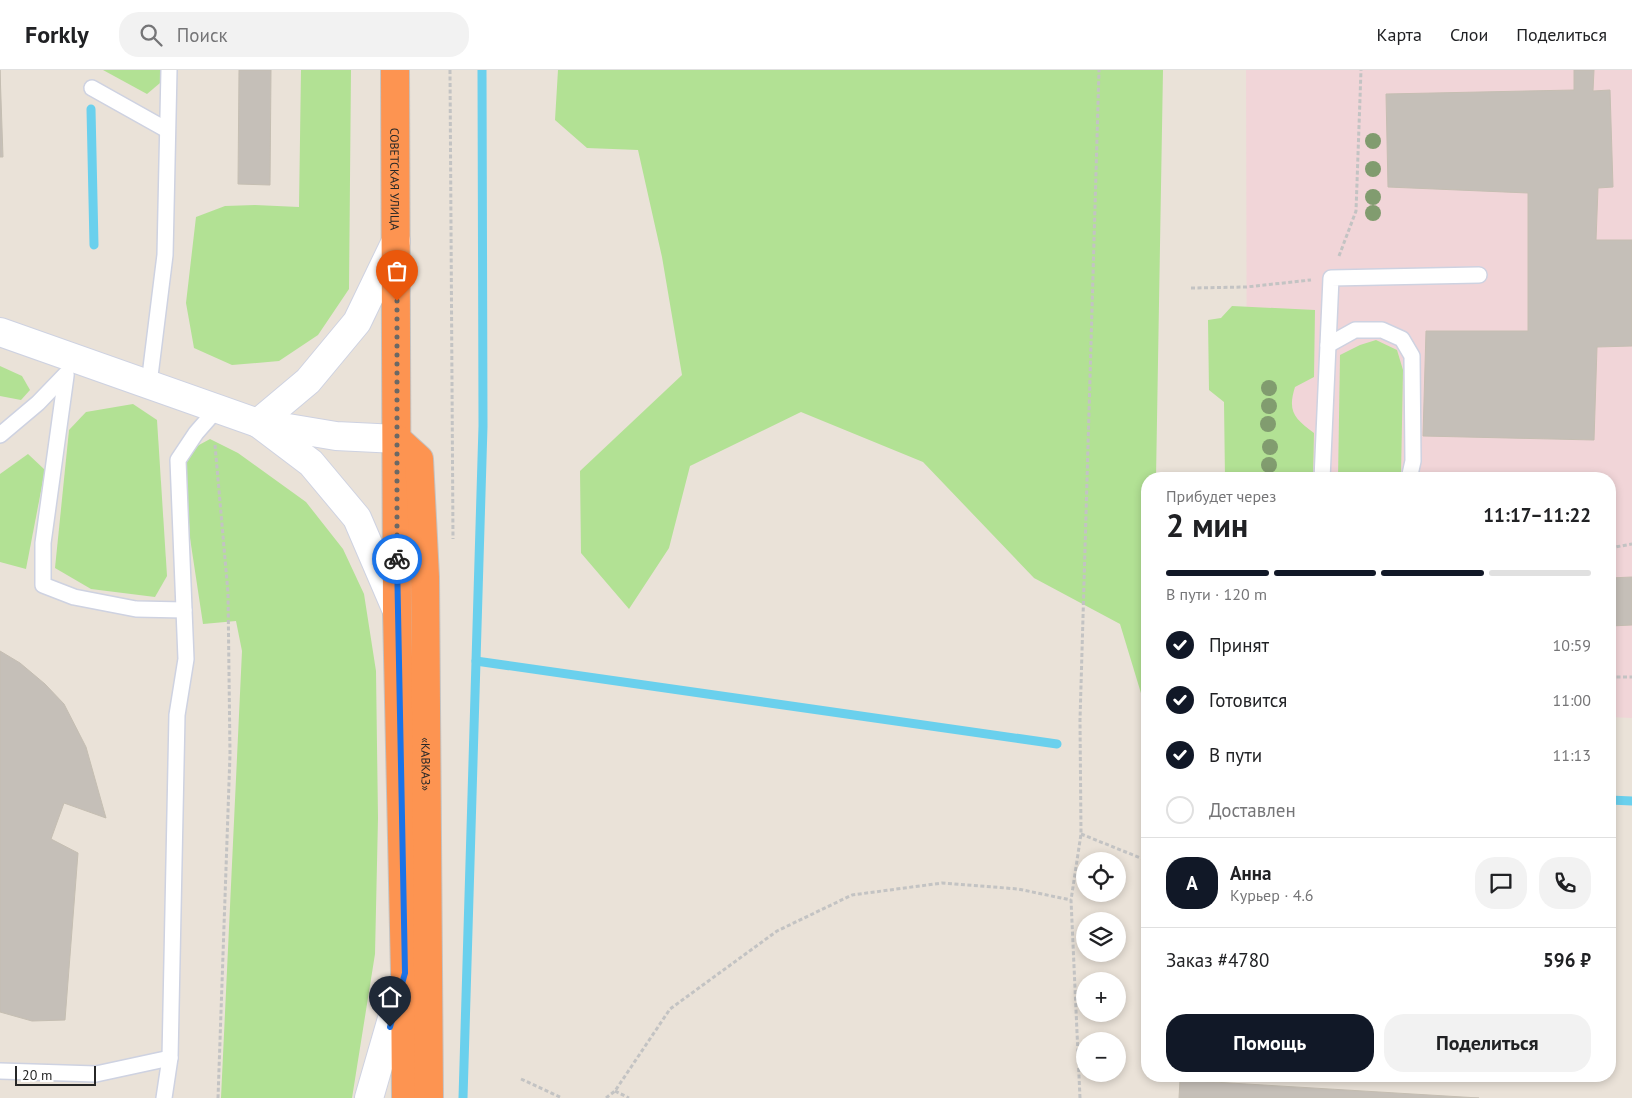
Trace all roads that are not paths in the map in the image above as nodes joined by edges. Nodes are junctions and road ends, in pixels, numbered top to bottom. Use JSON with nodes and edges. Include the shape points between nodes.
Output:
{"nodes":[{"id":1,"x":168,"y":70,"type":"edge"},
{"id":2,"x":395,"y":70,"type":"edge"},
{"id":3,"x":92,"y":88,"type":"dead end"},
{"id":4,"x":167,"y":130,"type":"junction"},
{"id":5,"x":396,"y":241,"type":"junction"},
{"id":6,"x":1479,"y":275,"type":"dead end"},
{"id":7,"x":0,"y":332,"type":"edge"},
{"id":8,"x":1328,"y":345,"type":"junction"},
{"id":9,"x":68,"y":366,"type":"junction"},
{"id":10,"x":149,"y":384,"type":"junction"},
{"id":11,"x":217,"y":409,"type":"junction"},
{"id":12,"x":258,"y":423,"type":"junction"},
{"id":13,"x":0,"y":435,"type":"edge"},
{"id":14,"x":397,"y":439,"type":"junction"},
{"id":15,"x":1322,"y":472,"type":"edge"},
{"id":16,"x":1411,"y":472,"type":"edge"},
{"id":17,"x":184,"y":610,"type":"junction"},
{"id":18,"x":397,"y":611,"type":"junction"},
{"id":19,"x":405,"y":973,"type":"junction"},
{"id":20,"x":170,"y":1058,"type":"junction"},
{"id":21,"x":0,"y":1071,"type":"edge"},
{"id":22,"x":164,"y":1098,"type":"edge"},
{"id":23,"x":369,"y":1098,"type":"edge"},
{"id":24,"x":406,"y":1098,"type":"edge"},
{"id":25,"x":429,"y":1098,"type":"edge"}],
"edges":[{"from":1,"to":4,"type":"lane"},
{"from":2,"to":5,"type":"highway","name":"СОВЕТСКАЯ УЛИЦА"},
{"from":3,"to":4,"type":"lane"},
{"from":4,"to":10,"type":"lane","via":[[164,254]]},
{"from":5,"to":12,"type":"street","via":[[357,322],[308,381]]},
{"from":5,"to":14,"type":"highway","name":"СОВЕТСКАЯ УЛИЦА"},
{"from":6,"to":8,"type":"lane","via":[[1331,278]]},
{"from":7,"to":9,"type":"street"},
{"from":8,"to":15,"type":"lane"},
{"from":8,"to":16,"type":"lane","via":[[1356,330],[1382,330],[1402,339],[1412,356]]},
{"from":9,"to":10,"type":"street"},
{"from":9,"to":13,"type":"lane","via":[[38,404]]},
{"from":9,"to":17,"type":"lane","via":[[43,543],[43,585],[74,597],[136,609]]},
{"from":10,"to":11,"type":"street"},
{"from":11,"to":12,"type":"street"},
{"from":11,"to":17,"type":"lane","via":[[178,460]]},
{"from":12,"to":14,"type":"street","via":[[336,436]]},
{"from":12,"to":18,"type":"street","via":[[311,463],[357,518]]},
{"from":14,"to":18,"type":"highway","name":"СОВЕТСКАЯ УЛИЦА"},
{"from":14,"to":25,"type":"highway","name":"«КАВКАЗ»","via":[[419,459],[425,577]]},
{"from":17,"to":20,"type":"lane","via":[[186,658],[177,714]]},
{"from":18,"to":19,"type":"highway","name":"СОВЕТСКАЯ УЛИЦА"},
{"from":19,"to":23,"type":"street"},
{"from":19,"to":24,"type":"highway","name":"СОВЕТСКАЯ УЛИЦА"},
{"from":20,"to":21,"type":"lane","via":[[96,1074]]},
{"from":20,"to":22,"type":"lane"}]}
